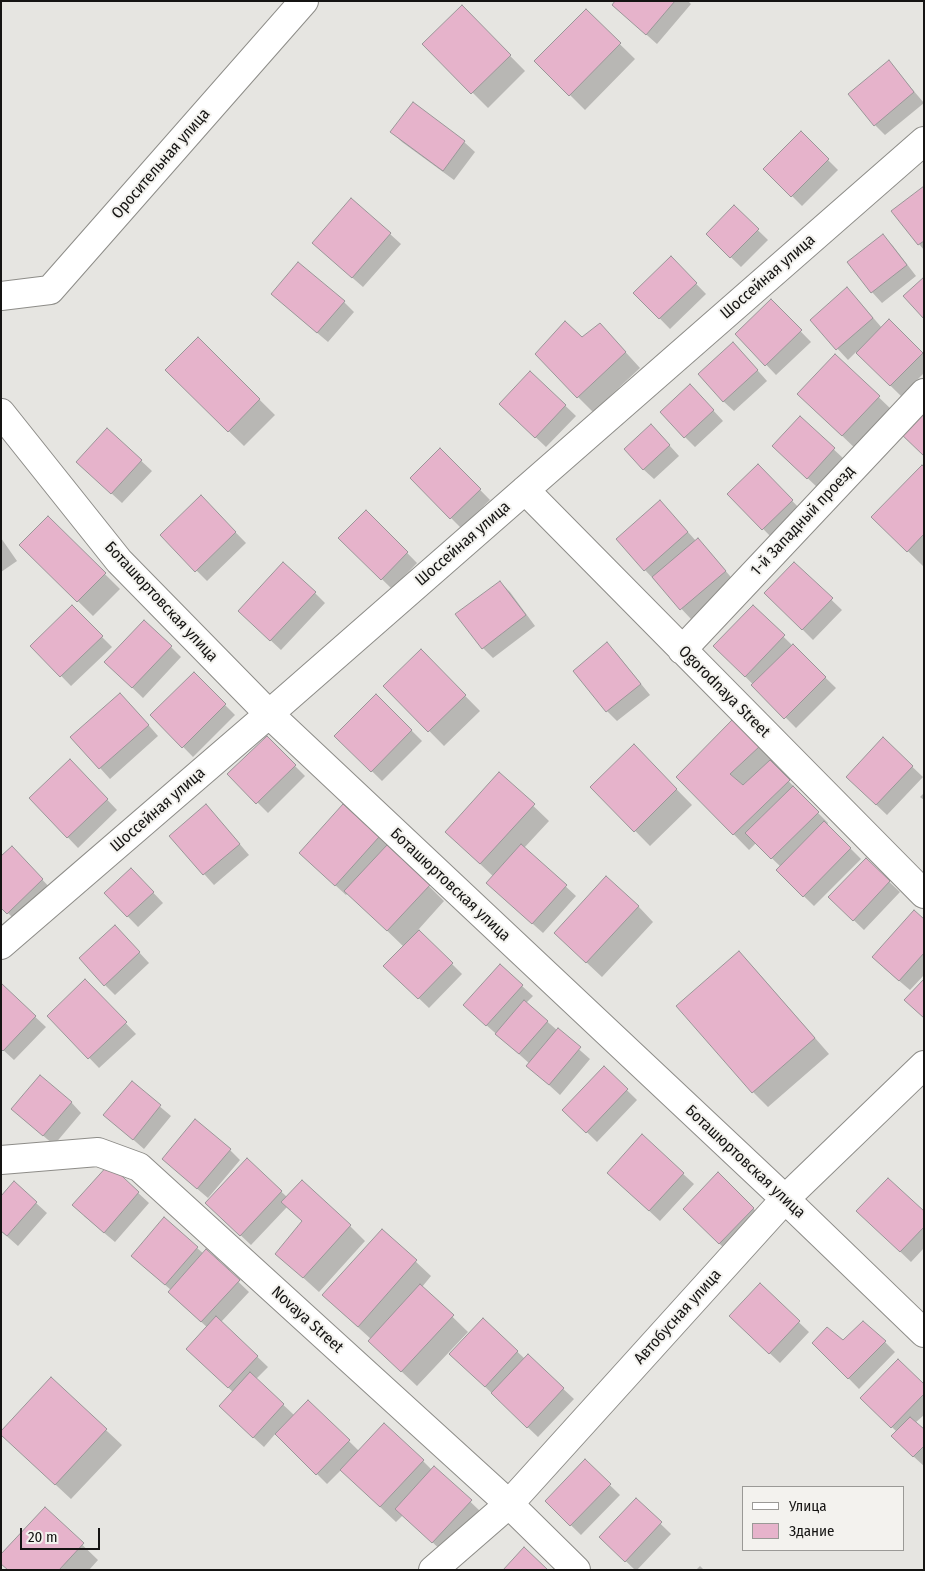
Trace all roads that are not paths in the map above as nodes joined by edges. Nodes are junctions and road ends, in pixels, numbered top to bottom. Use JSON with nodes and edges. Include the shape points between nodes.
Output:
{"nodes":[{"id":1,"x":304,"y":1,"type":"edge"},
{"id":2,"x":924,"y":141,"type":"edge"},
{"id":3,"x":1,"y":296,"type":"edge"},
{"id":4,"x":924,"y":393,"type":"edge"},
{"id":5,"x":1,"y":413,"type":"edge"},
{"id":6,"x":525,"y":490,"type":"junction"},
{"id":7,"x":682,"y":650,"type":"junction"},
{"id":8,"x":269,"y":714,"type":"junction"},
{"id":9,"x":924,"y":894,"type":"edge"},
{"id":10,"x":1,"y":945,"type":"edge"},
{"id":11,"x":924,"y":1066,"type":"edge"},
{"id":12,"x":1,"y":1160,"type":"edge"},
{"id":13,"x":785,"y":1199,"type":"junction"},
{"id":14,"x":924,"y":1333,"type":"edge"},
{"id":15,"x":509,"y":1504,"type":"junction"},
{"id":16,"x":433,"y":1570,"type":"edge"},
{"id":17,"x":576,"y":1570,"type":"edge"}],
"edges":[{"from":1,"to":3,"type":"street","name":"Оросительная улица","via":[[50,290]]},
{"from":2,"to":6,"type":"street","name":"Шоссейная улица"},
{"from":4,"to":7,"type":"street","name":"1-й Западный проезд"},
{"from":5,"to":8,"type":"street","name":"Боташюртовская улица","via":[[119,561]]},
{"from":6,"to":7,"type":"street","name":"Ogorodnaya Street"},
{"from":6,"to":8,"type":"street","name":"Шоссейная улица"},
{"from":7,"to":9,"type":"street","name":"Ogorodnaya Street"},
{"from":8,"to":10,"type":"street","name":"Шоссейная улица"},
{"from":8,"to":13,"type":"street","name":"Боташюртовская улица"},
{"from":11,"to":13,"type":"street","name":"Автобусная улица"},
{"from":12,"to":15,"type":"street","name":"Novaya Street","via":[[98,1152],[139,1167]]},
{"from":13,"to":14,"type":"street","name":"Боташюртовская улица"},
{"from":13,"to":15,"type":"street","name":"Автобусная улица"},
{"from":15,"to":16,"type":"street","name":"Автобусная улица"},
{"from":15,"to":17,"type":"street","name":"Novaya Street"}]}
